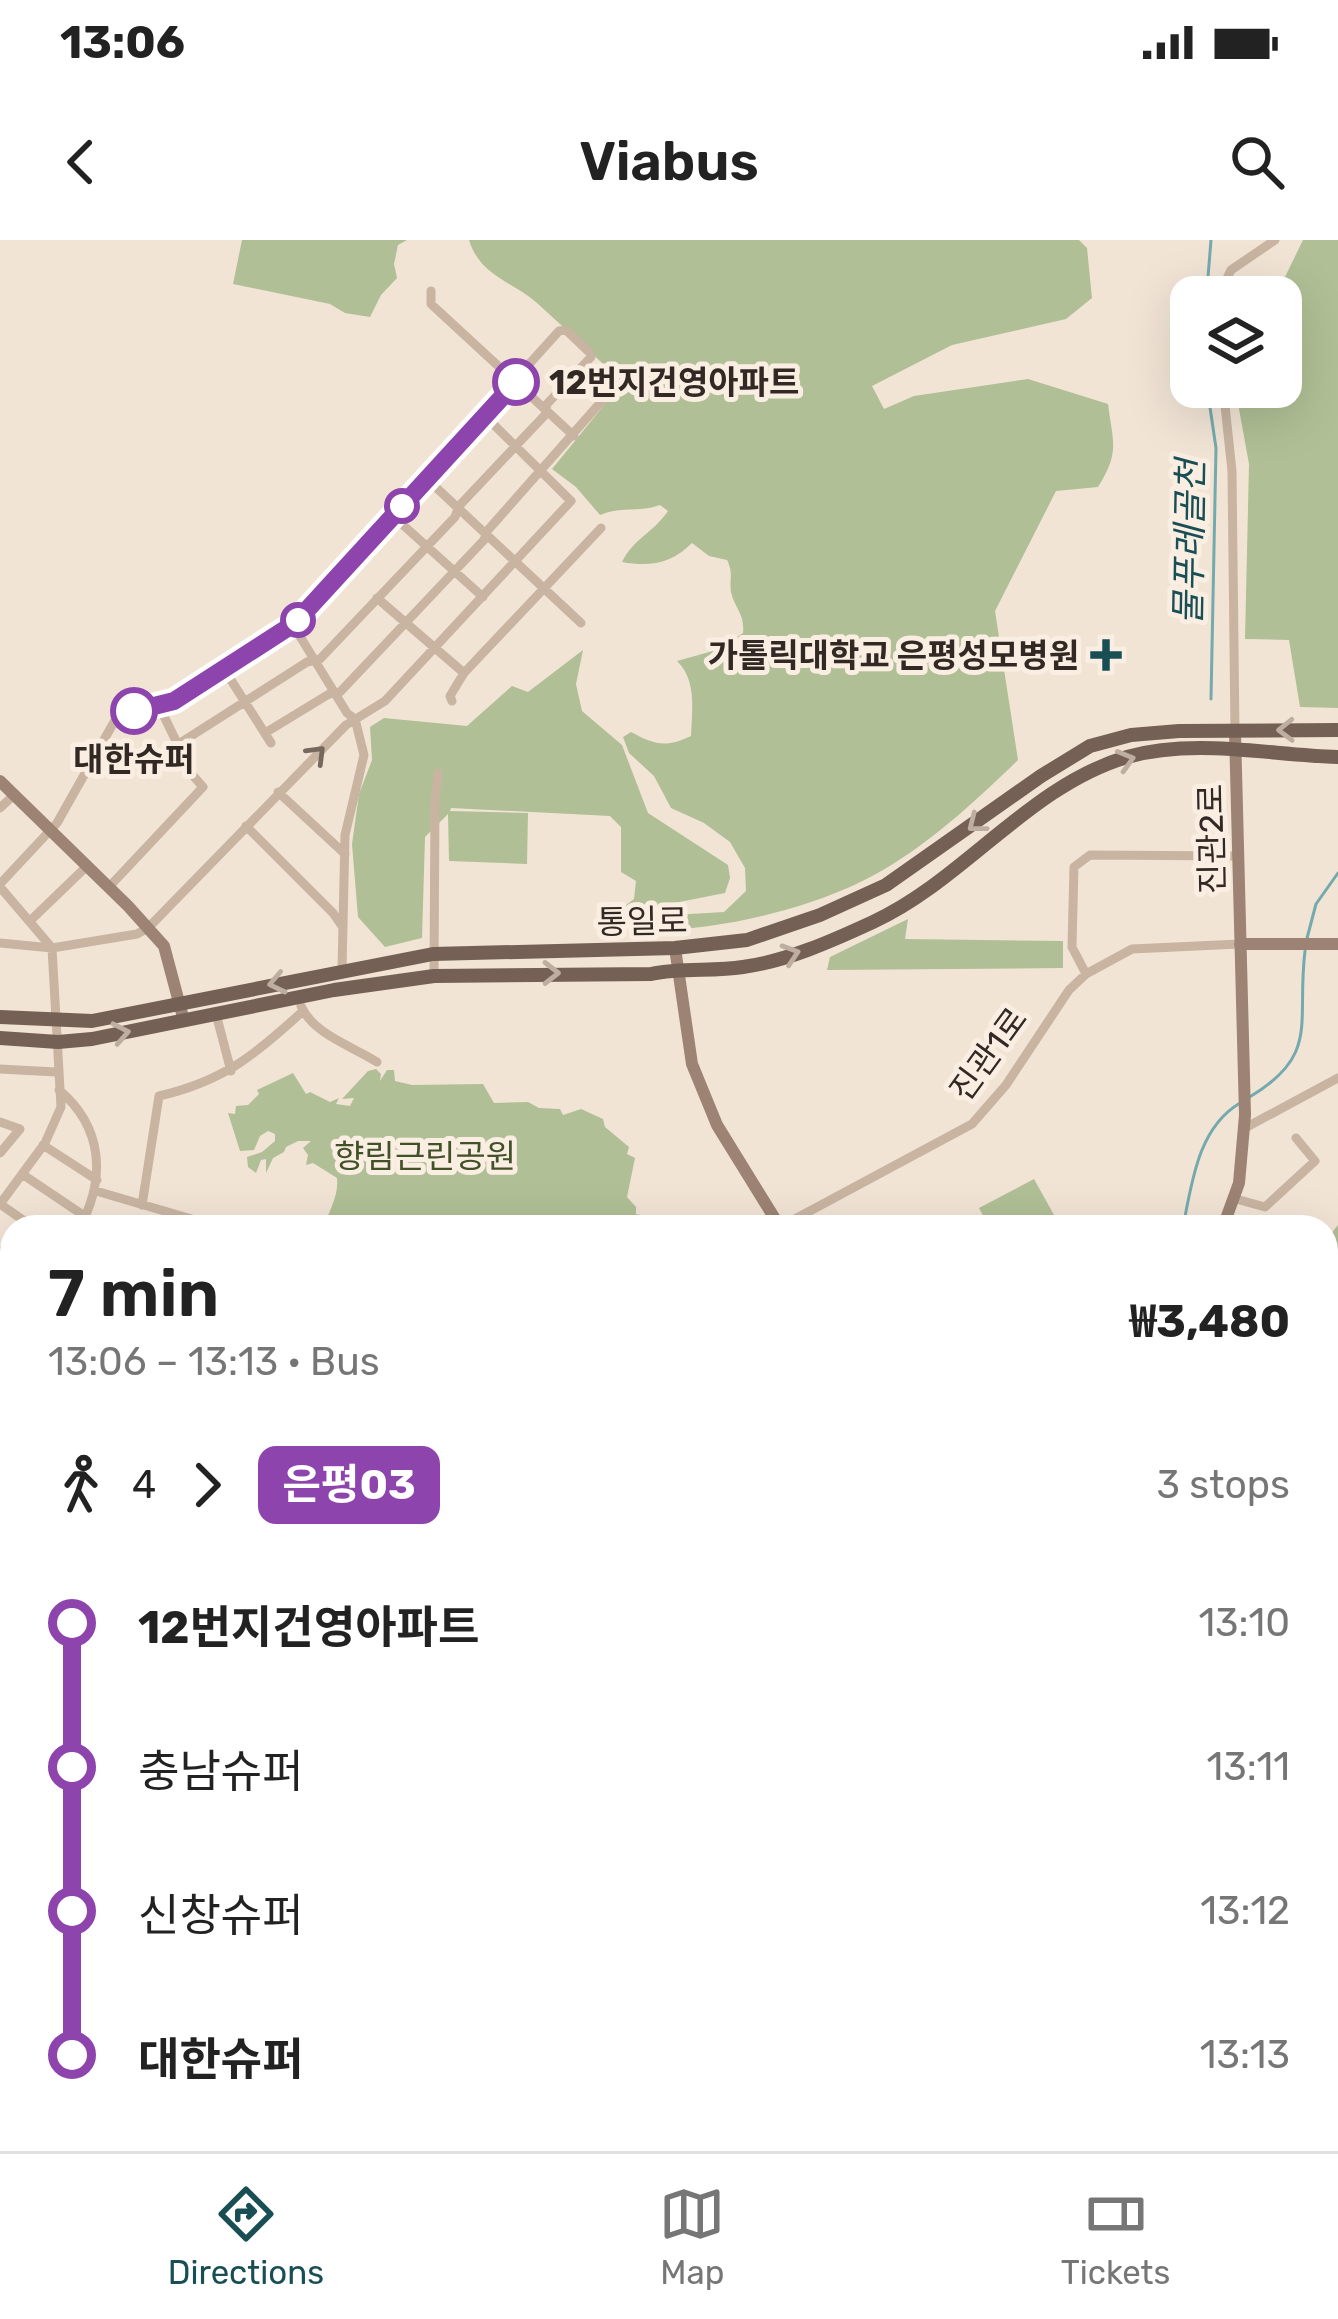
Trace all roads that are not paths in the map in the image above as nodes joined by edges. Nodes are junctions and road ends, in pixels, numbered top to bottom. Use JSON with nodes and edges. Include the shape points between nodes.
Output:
{"nodes":[{"id":1,"x":1275,"y":240,"type":"edge"},
{"id":2,"x":1228,"y":276,"type":"edge"},
{"id":3,"x":431,"y":291,"type":"dead end"},
{"id":4,"x":516,"y":382,"type":"junction"},
{"id":5,"x":616,"y":385,"type":"dead end"},
{"id":6,"x":1224,"y":408,"type":"edge"},
{"id":7,"x":546,"y":410,"type":"junction"},
{"id":8,"x":485,"y":416,"type":"junction"},
{"id":9,"x":574,"y":436,"type":"junction"},
{"id":10,"x":516,"y":446,"type":"junction"},
{"id":11,"x":543,"y":472,"type":"junction"},
{"id":12,"x":427,"y":479,"type":"junction"},
{"id":13,"x":458,"y":510,"type":"junction"},
{"id":14,"x":393,"y":516,"type":"junction"},
{"id":15,"x":601,"y":528,"type":"dead end"},
{"id":16,"x":486,"y":534,"type":"junction"},
{"id":17,"x":426,"y":547,"type":"junction"},
{"id":18,"x":515,"y":562,"type":"junction"},
{"id":19,"x":454,"y":572,"type":"junction"},
{"id":20,"x":544,"y":590,"type":"junction"},
{"id":21,"x":483,"y":597,"type":"junction"},
{"id":22,"x":377,"y":598,"type":"junction"},
{"id":23,"x":407,"y":622,"type":"junction"},
{"id":24,"x":580,"y":623,"type":"dead end"},
{"id":25,"x":293,"y":625,"type":"junction"},
{"id":26,"x":435,"y":648,"type":"junction"},
{"id":27,"x":315,"y":660,"type":"junction"},
{"id":28,"x":224,"y":669,"type":"junction"},
{"id":29,"x":464,"y":673,"type":"junction"},
{"id":30,"x":335,"y":693,"type":"junction"},
{"id":31,"x":246,"y":701,"type":"junction"},
{"id":32,"x":452,"y":701,"type":"dead end"},
{"id":33,"x":159,"y":706,"type":"junction"},
{"id":34,"x":355,"y":719,"type":"junction"},
{"id":35,"x":1338,"y":730,"type":"edge"},
{"id":36,"x":1235,"y":732,"type":"junction"},
{"id":37,"x":178,"y":745,"type":"junction"},
{"id":38,"x":1236,"y":750,"type":"junction"},
{"id":39,"x":166,"y":752,"type":"dead end"},
{"id":40,"x":1338,"y":757,"type":"edge"},
{"id":41,"x":188,"y":771,"type":"dead end"},
{"id":42,"x":438,"y":773,"type":"dead end"},
{"id":43,"x":0,"y":782,"type":"edge"},
{"id":44,"x":278,"y":792,"type":"junction"},
{"id":45,"x":14,"y":795,"type":"junction"},
{"id":46,"x":0,"y":808,"type":"edge"},
{"id":47,"x":246,"y":826,"type":"junction"},
{"id":48,"x":50,"y":831,"type":"junction"},
{"id":49,"x":345,"y":854,"type":"junction"},
{"id":50,"x":1238,"y":856,"type":"junction"},
{"id":51,"x":86,"y":866,"type":"junction"},
{"id":52,"x":0,"y":885,"type":"edge"},
{"id":53,"x":109,"y":887,"type":"junction"},
{"id":54,"x":31,"y":920,"type":"junction"},
{"id":55,"x":148,"y":928,"type":"junction"},
{"id":56,"x":343,"y":929,"type":"junction"},
{"id":57,"x":0,"y":943,"type":"edge"},
{"id":58,"x":1240,"y":944,"type":"junction"},
{"id":59,"x":1338,"y":944,"type":"edge"},
{"id":60,"x":52,"y":948,"type":"junction"},
{"id":61,"x":675,"y":949,"type":"junction"},
{"id":62,"x":434,"y":954,"type":"junction"},
{"id":63,"x":676,"y":968,"type":"junction"},
{"id":64,"x":342,"y":969,"type":"junction"},
{"id":65,"x":1086,"y":974,"type":"junction"},
{"id":66,"x":434,"y":976,"type":"junction"},
{"id":67,"x":180,"y":1004,"type":"junction"},
{"id":68,"x":301,"y":1005,"type":"junction"},
{"id":69,"x":216,"y":1014,"type":"junction"},
{"id":70,"x":0,"y":1017,"type":"edge"},
{"id":71,"x":184,"y":1021,"type":"junction"},
{"id":72,"x":56,"y":1022,"type":"junction"},
{"id":73,"x":0,"y":1038,"type":"edge"},
{"id":74,"x":58,"y":1042,"type":"junction"},
{"id":75,"x":377,"y":1062,"type":"dead end"},
{"id":76,"x":0,"y":1069,"type":"edge"},
{"id":77,"x":231,"y":1071,"type":"junction"},
{"id":78,"x":56,"y":1072,"type":"junction"},
{"id":79,"x":1338,"y":1078,"type":"edge"},
{"id":80,"x":59,"y":1090,"type":"junction"},
{"id":81,"x":0,"y":1122,"type":"edge"},
{"id":82,"x":1245,"y":1122,"type":"junction"},
{"id":83,"x":1296,"y":1138,"type":"dead end"},
{"id":84,"x":44,"y":1145,"type":"junction"},
{"id":85,"x":0,"y":1153,"type":"edge"},
{"id":86,"x":22,"y":1174,"type":"junction"},
{"id":87,"x":96,"y":1186,"type":"junction"},
{"id":88,"x":1236,"y":1198,"type":"junction"},
{"id":89,"x":0,"y":1204,"type":"edge"},
{"id":90,"x":142,"y":1205,"type":"junction"},
{"id":91,"x":74,"y":1215,"type":"edge"},
{"id":92,"x":86,"y":1215,"type":"edge"},
{"id":93,"x":167,"y":1215,"type":"edge"},
{"id":94,"x":773,"y":1215,"type":"edge"},
{"id":95,"x":802,"y":1215,"type":"edge"},
{"id":96,"x":1228,"y":1215,"type":"edge"}],
"edges":[{"from":1,"to":2,"type":"street"},
{"from":3,"to":4,"type":"street","via":[[431,304]]},
{"from":4,"to":7,"type":"street"},
{"from":4,"to":7,"type":"street","via":[[566,330],[590,354]]},
{"from":4,"to":8,"type":"street"},
{"from":5,"to":9,"type":"street"},
{"from":6,"to":36,"type":"street"},
{"from":7,"to":9,"type":"street"},
{"from":7,"to":10,"type":"street"},
{"from":8,"to":10,"type":"street"},
{"from":8,"to":12,"type":"street"},
{"from":9,"to":11,"type":"street"},
{"from":10,"to":11,"type":"street"},
{"from":10,"to":13,"type":"street"},
{"from":11,"to":16,"type":"street"},
{"from":11,"to":18,"type":"street","via":[[571,502]]},
{"from":12,"to":13,"type":"street"},
{"from":12,"to":14,"type":"street"},
{"from":13,"to":16,"type":"street"},
{"from":13,"to":17,"type":"street"},
{"from":14,"to":17,"type":"street"},
{"from":14,"to":25,"type":"street"},
{"from":15,"to":20,"type":"street"},
{"from":16,"to":18,"type":"street"},
{"from":16,"to":19,"type":"street"},
{"from":17,"to":19,"type":"street"},
{"from":17,"to":22,"type":"street"},
{"from":18,"to":20,"type":"street"},
{"from":18,"to":21,"type":"street"},
{"from":19,"to":21,"type":"street"},
{"from":19,"to":23,"type":"street"},
{"from":20,"to":24,"type":"street"},
{"from":20,"to":29,"type":"street"},
{"from":21,"to":26,"type":"street"},
{"from":22,"to":23,"type":"street"},
{"from":22,"to":27,"type":"street"},
{"from":23,"to":26,"type":"street"},
{"from":23,"to":30,"type":"street"},
{"from":25,"to":27,"type":"street"},
{"from":25,"to":28,"type":"street"},
{"from":26,"to":29,"type":"street"},
{"from":26,"to":34,"type":"street","via":[[385,701]]},
{"from":27,"to":30,"type":"street"},
{"from":27,"to":31,"type":"street"},
{"from":28,"to":31,"type":"street"},
{"from":28,"to":33,"type":"street"},
{"from":29,"to":32,"type":"street"},
{"from":30,"to":31,"type":"street","via":[[268,738]]},
{"from":30,"to":34,"type":"street"},
{"from":31,"to":37,"type":"street"},
{"from":33,"to":37,"type":"street"},
{"from":33,"to":48,"type":"street","via":[[118,715]]},
{"from":44,"to":34,"type":"street","one_way":true},
{"from":34,"to":49,"type":"street","via":[[364,755]]},
{"from":35,"to":36,"type":"main road","name":"통일로","one_way":true},
{"from":36,"to":38,"type":"main road","name":"진관2로"},
{"from":36,"to":61,"type":"main road","name":"통일로","one_way":true,"via":[[1131,735],[1090,746],[874,891],[747,940]]},
{"from":37,"to":39,"type":"street"},
{"from":38,"to":40,"type":"main road","name":"통일로"},
{"from":38,"to":50,"type":"main road","name":"진관2로"},
{"from":63,"to":38,"type":"main road","name":"통일로","one_way":true,"via":[[784,958],[878,920],[1107,764],[1179,749]]},
{"from":41,"to":53,"type":"street","via":[[202,787]]},
{"from":42,"to":62,"type":"street"},
{"from":43,"to":45,"type":"main road"},
{"from":44,"to":47,"type":"street"},
{"from":44,"to":49,"type":"street"},
{"from":45,"to":46,"type":"street"},
{"from":45,"to":48,"type":"main road"},
{"from":47,"to":55,"type":"street"},
{"from":47,"to":56,"type":"street"},
{"from":48,"to":51,"type":"main road"},
{"from":48,"to":52,"type":"street"},
{"from":49,"to":56,"type":"street"},
{"from":50,"to":58,"type":"main road","name":"진관2로"},
{"from":50,"to":65,"type":"street","via":[[1090,855],[1074,867],[1072,947]]},
{"from":51,"to":53,"type":"main road"},
{"from":51,"to":54,"type":"street"},
{"from":52,"to":54,"type":"street"},
{"from":53,"to":55,"type":"main road"},
{"from":54,"to":60,"type":"street"},
{"from":55,"to":60,"type":"street"},
{"from":55,"to":67,"type":"main road","via":[[164,946]]},
{"from":56,"to":64,"type":"street"},
{"from":57,"to":60,"type":"street"},
{"from":58,"to":59,"type":"main road"},
{"from":58,"to":65,"type":"street","name":"진관1로","via":[[1132,949]]},
{"from":58,"to":82,"type":"main road","name":"진관2로"},
{"from":60,"to":72,"type":"street"},
{"from":61,"to":62,"type":"main road","name":"통일로"},
{"from":61,"to":63,"type":"main road","name":"진관1로"},
{"from":62,"to":64,"type":"main road","name":"통일로"},
{"from":62,"to":66,"type":"street"},
{"from":66,"to":63,"type":"main road","name":"통일로","one_way":true},
{"from":63,"to":94,"type":"main road","name":"진관1로","via":[[692,1064],[717,1125]]},
{"from":64,"to":67,"type":"main road","name":"통일로","one_way":true},
{"from":65,"to":95,"type":"street","name":"진관1로","via":[[972,1124]]},
{"from":66,"to":68,"type":"main road","name":"통일로"},
{"from":67,"to":71,"type":"main road"},
{"from":67,"to":72,"type":"main road","name":"통일로"},
{"from":68,"to":69,"type":"main road","name":"통일로"},
{"from":68,"to":75,"type":"street","via":[[319,1029]]},
{"from":68,"to":77,"type":"street"},
{"from":69,"to":71,"type":"main road","name":"통일로"},
{"from":69,"to":77,"type":"street"},
{"from":70,"to":72,"type":"main road","name":"통일로"},
{"from":74,"to":71,"type":"main road","name":"통일로","one_way":true},
{"from":72,"to":74,"type":"street"},
{"from":73,"to":74,"type":"main road","name":"통일로"},
{"from":74,"to":78,"type":"street"},
{"from":76,"to":78,"type":"street"},
{"from":77,"to":90,"type":"street","via":[[159,1096]]},
{"from":78,"to":80,"type":"street"},
{"from":79,"to":82,"type":"street"},
{"from":80,"to":84,"type":"street","via":[[58,1120]]},
{"from":80,"to":87,"type":"street","via":[[90,1125]]},
{"from":81,"to":85,"type":"street","via":[[20,1130]]},
{"from":82,"to":88,"type":"main road"},
{"from":83,"to":88,"type":"street","via":[[1316,1162],[1264,1207]]},
{"from":84,"to":86,"type":"street"},
{"from":84,"to":87,"type":"street"},
{"from":86,"to":89,"type":"street"},
{"from":86,"to":91,"type":"street"},
{"from":87,"to":90,"type":"street"},
{"from":87,"to":92,"type":"street"},
{"from":88,"to":96,"type":"main road"},
{"from":90,"to":93,"type":"street"}]}
